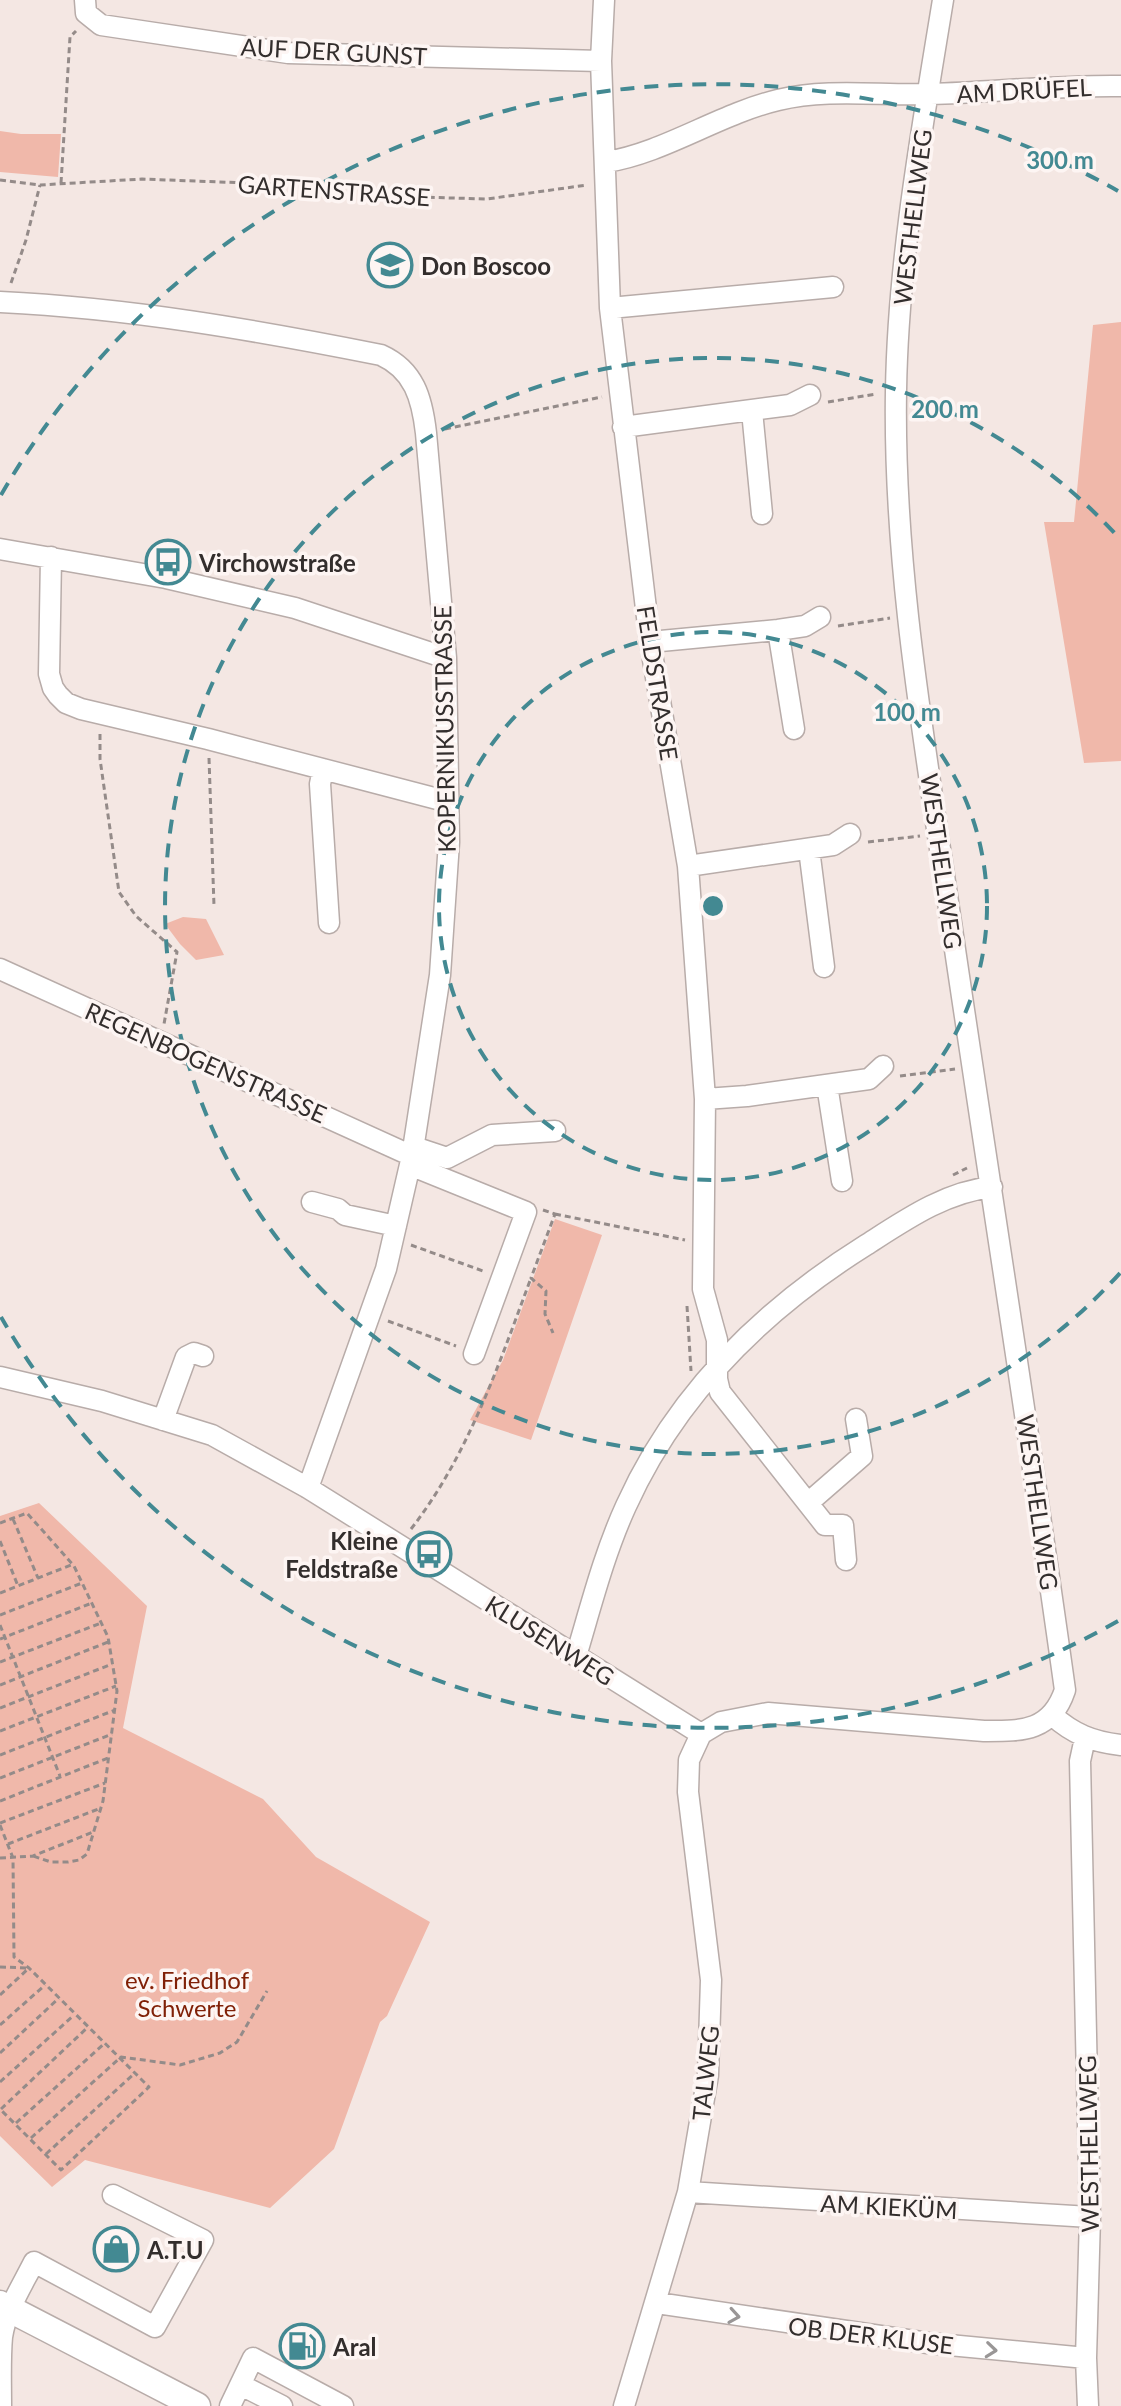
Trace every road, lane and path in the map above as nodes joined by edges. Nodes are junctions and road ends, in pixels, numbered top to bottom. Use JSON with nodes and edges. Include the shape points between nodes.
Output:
{"nodes":[{"id":1,"x":604,"y":0,"type":"edge"},
{"id":2,"x":943,"y":0,"type":"edge"},
{"id":3,"x":87,"y":8,"type":"edge"},
{"id":4,"x":601,"y":61,"type":"junction"},
{"id":5,"x":1121,"y":86,"type":"edge"},
{"id":6,"x":928,"y":94,"type":"junction"},
{"id":7,"x":606,"y":172,"type":"junction"},
{"id":8,"x":0,"y":180,"type":"edge"},
{"id":9,"x":61,"y":183,"type":"junction"},
{"id":10,"x":40,"y":185,"type":"junction"},
{"id":11,"x":833,"y":287,"type":"dead end"},
{"id":12,"x":2,"y":302,"type":"edge"},
{"id":13,"x":610,"y":308,"type":"junction"},
{"id":14,"x":896,"y":391,"type":"junction"},
{"id":15,"x":619,"y":395,"type":"junction"},
{"id":16,"x":810,"y":395,"type":"joint"},
{"id":17,"x":752,"y":411,"type":"junction"},
{"id":18,"x":623,"y":427,"type":"junction"},
{"id":19,"x":426,"y":433,"type":"junction"},
{"id":20,"x":762,"y":514,"type":"dead end"},
{"id":21,"x":0,"y":549,"type":"edge"},
{"id":22,"x":51,"y":557,"type":"junction"},
{"id":23,"x":908,"y":615,"type":"junction"},
{"id":24,"x":820,"y":617,"type":"joint"},
{"id":25,"x":778,"y":630,"type":"junction"},
{"id":26,"x":650,"y":642,"type":"junction"},
{"id":27,"x":446,"y":658,"type":"junction"},
{"id":28,"x":100,"y":714,"type":"junction"},
{"id":29,"x":794,"y":729,"type":"dead end"},
{"id":30,"x":208,"y":739,"type":"junction"},
{"id":31,"x":323,"y":769,"type":"junction"},
{"id":32,"x":449,"y":802,"type":"junction"},
{"id":33,"x":938,"y":833,"type":"junction"},
{"id":34,"x":850,"y":834,"type":"joint"},
{"id":35,"x":809,"y":849,"type":"junction"},
{"id":36,"x":688,"y":866,"type":"junction"},
{"id":37,"x":214,"y":906,"type":"dead end"},
{"id":38,"x":329,"y":923,"type":"dead end"},
{"id":39,"x":824,"y":967,"type":"dead end"},
{"id":40,"x":0,"y":969,"type":"edge"},
{"id":41,"x":161,"y":1042,"type":"junction"},
{"id":42,"x":883,"y":1066,"type":"joint"},
{"id":43,"x":972,"y":1066,"type":"junction"},
{"id":44,"x":827,"y":1085,"type":"junction"},
{"id":45,"x":705,"y":1099,"type":"junction"},
{"id":46,"x":555,"y":1131,"type":"dead end"},
{"id":47,"x":412,"y":1156,"type":"junction"},
{"id":48,"x":842,"y":1181,"type":"dead end"},
{"id":49,"x":992,"y":1187,"type":"junction"},
{"id":50,"x":312,"y":1202,"type":"dead end"},
{"id":51,"x":526,"y":1212,"type":"junction"},
{"id":52,"x":555,"y":1214,"type":"junction"},
{"id":53,"x":395,"y":1233,"type":"junction"},
{"id":54,"x":704,"y":1244,"type":"junction"},
{"id":55,"x":502,"y":1278,"type":"junction"},
{"id":56,"x":531,"y":1278,"type":"junction"},
{"id":57,"x":371,"y":1314,"type":"junction"},
{"id":58,"x":553,"y":1333,"type":"dead end"},
{"id":59,"x":474,"y":1354,"type":"joint"},
{"id":60,"x":203,"y":1356,"type":"dead end"},
{"id":61,"x":717,"y":1365,"type":"junction"},
{"id":62,"x":0,"y":1377,"type":"edge"},
{"id":63,"x":856,"y":1419,"type":"dead end"},
{"id":64,"x":163,"y":1420,"type":"junction"},
{"id":65,"x":308,"y":1488,"type":"junction"},
{"id":66,"x":812,"y":1509,"type":"junction"},
{"id":67,"x":12,"y":1518,"type":"junction"},
{"id":68,"x":0,"y":1523,"type":"edge"},
{"id":69,"x":0,"y":1541,"type":"edge"},
{"id":70,"x":398,"y":1545,"type":"junction"},
{"id":71,"x":846,"y":1560,"type":"dead end"},
{"id":72,"x":72,"y":1564,"type":"junction"},
{"id":73,"x":38,"y":1578,"type":"junction"},
{"id":74,"x":82,"y":1583,"type":"junction"},
{"id":75,"x":18,"y":1586,"type":"junction"},
{"id":76,"x":0,"y":1593,"type":"edge"},
{"id":77,"x":92,"y":1603,"type":"junction"},
{"id":78,"x":0,"y":1615,"type":"edge"},
{"id":79,"x":101,"y":1623,"type":"junction"},
{"id":80,"x":0,"y":1625,"type":"edge"},
{"id":81,"x":2,"y":1638,"type":"edge"},
{"id":82,"x":109,"y":1642,"type":"junction"},
{"id":83,"x":575,"y":1656,"type":"junction"},
{"id":84,"x":13,"y":1657,"type":"junction"},
{"id":85,"x":0,"y":1662,"type":"edge"},
{"id":86,"x":114,"y":1664,"type":"junction"},
{"id":87,"x":21,"y":1677,"type":"junction"},
{"id":88,"x":0,"y":1685,"type":"edge"},
{"id":89,"x":116,"y":1686,"type":"junction"},
{"id":90,"x":29,"y":1697,"type":"junction"},
{"id":91,"x":0,"y":1708,"type":"edge"},
{"id":92,"x":115,"y":1710,"type":"junction"},
{"id":93,"x":1052,"y":1715,"type":"junction"},
{"id":94,"x":37,"y":1717,"type":"junction"},
{"id":95,"x":0,"y":1731,"type":"edge"},
{"id":96,"x":112,"y":1734,"type":"junction"},
{"id":97,"x":701,"y":1734,"type":"junction"},
{"id":98,"x":45,"y":1737,"type":"junction"},
{"id":99,"x":1085,"y":1738,"type":"junction"},
{"id":100,"x":1121,"y":1745,"type":"edge"},
{"id":101,"x":0,"y":1755,"type":"edge"},
{"id":102,"x":53,"y":1758,"type":"junction"},
{"id":103,"x":109,"y":1758,"type":"junction"},
{"id":104,"x":60,"y":1776,"type":"junction"},
{"id":105,"x":0,"y":1778,"type":"edge"},
{"id":106,"x":105,"y":1783,"type":"junction"},
{"id":107,"x":0,"y":1801,"type":"edge"},
{"id":108,"x":101,"y":1808,"type":"junction"},
{"id":109,"x":0,"y":1824,"type":"edge"},
{"id":110,"x":1,"y":1831,"type":"edge"},
{"id":111,"x":93,"y":1832,"type":"junction"},
{"id":112,"x":8,"y":1844,"type":"junction"},
{"id":113,"x":33,"y":1856,"type":"junction"},
{"id":114,"x":0,"y":1858,"type":"edge"},
{"id":115,"x":13,"y":1858,"type":"junction"},
{"id":116,"x":0,"y":1967,"type":"edge"},
{"id":117,"x":29,"y":1968,"type":"junction"},
{"id":118,"x":45,"y":1985,"type":"junction"},
{"id":119,"x":267,"y":1991,"type":"dead end"},
{"id":120,"x":0,"y":1995,"type":"edge"},
{"id":121,"x":59,"y":1998,"type":"junction"},
{"id":122,"x":74,"y":2014,"type":"junction"},
{"id":123,"x":0,"y":2025,"type":"edge"},
{"id":124,"x":88,"y":2027,"type":"junction"},
{"id":125,"x":105,"y":2042,"type":"junction"},
{"id":126,"x":0,"y":2053,"type":"edge"},
{"id":127,"x":121,"y":2057,"type":"junction"},
{"id":128,"x":136,"y":2073,"type":"junction"},
{"id":129,"x":0,"y":2082,"type":"edge"},
{"id":130,"x":0,"y":2109,"type":"edge"},
{"id":131,"x":16,"y":2123,"type":"junction"},
{"id":132,"x":31,"y":2138,"type":"junction"},
{"id":133,"x":46,"y":2154,"type":"junction"},
{"id":134,"x":688,"y":2192,"type":"junction"},
{"id":135,"x":113,"y":2195,"type":"dead end"},
{"id":136,"x":1090,"y":2217,"type":"junction"},
{"id":137,"x":657,"y":2303,"type":"junction"},
{"id":138,"x":5,"y":2306,"type":"edge"},
{"id":139,"x":1086,"y":2358,"type":"junction"},
{"id":140,"x":241,"y":2385,"type":"junction"},
{"id":141,"x":1,"y":2406,"type":"edge"},
{"id":142,"x":197,"y":2406,"type":"edge"},
{"id":143,"x":230,"y":2406,"type":"edge"},
{"id":144,"x":282,"y":2406,"type":"edge"},
{"id":145,"x":343,"y":2406,"type":"edge"},
{"id":146,"x":624,"y":2406,"type":"edge"},
{"id":147,"x":1088,"y":2406,"type":"edge"}],
"edges":[{"from":1,"to":4,"type":"street","name":"FELDSTRASSE"},
{"from":2,"to":6,"type":"street","name":"WESTHELLWEG"},
{"from":3,"to":4,"type":"street","name":"AUF DER GUNST","via":[[101,25],[288,53]]},
{"from":3,"to":9,"type":"path","via":[[70,37]]},
{"from":4,"to":7,"type":"street","name":"FELDSTRASSE"},
{"from":5,"to":6,"type":"street","name":"AM DRÜFEL"},
{"from":6,"to":7,"type":"street","via":[[847,91],[779,100],[706,124]]},
{"from":6,"to":14,"type":"street","name":"WESTHELLWEG","via":[[902,278]]},
{"from":7,"to":9,"type":"path","name":"GARTENSTRASSE","via":[[487,199],[142,179]]},
{"from":7,"to":13,"type":"street","name":"FELDSTRASSE"},
{"from":8,"to":10,"type":"path","name":"GARTENSTRASSE"},
{"from":9,"to":10,"type":"path","name":"GARTENSTRASSE"},
{"from":10,"to":12,"type":"path"},
{"from":11,"to":13,"type":"street"},
{"from":12,"to":19,"type":"street","name":"KOPERNIKUSSTRASSE","via":[[205,322],[381,355],[395,361],[415,384]]},
{"from":13,"to":15,"type":"street","name":"FELDSTRASSE"},
{"from":14,"to":16,"type":"path","via":[[825,403]]},
{"from":14,"to":23,"type":"street","name":"WESTHELLWEG"},
{"from":15,"to":18,"type":"street","name":"FELDSTRASSE"},
{"from":15,"to":19,"type":"path"},
{"from":16,"to":17,"type":"street","via":[[790,405]]},
{"from":17,"to":18,"type":"street"},
{"from":17,"to":20,"type":"street"},
{"from":18,"to":26,"type":"street","name":"FELDSTRASSE"},
{"from":19,"to":27,"type":"street","name":"KOPERNIKUSSTRASSE"},
{"from":21,"to":22,"type":"street"},
{"from":22,"to":27,"type":"street","via":[[295,608]]},
{"from":22,"to":28,"type":"street","via":[[48,662],[53,688],[66,703]]},
{"from":23,"to":24,"type":"path","via":[[837,626]]},
{"from":23,"to":33,"type":"street","name":"WESTHELLWEG"},
{"from":24,"to":25,"type":"street","via":[[805,626]]},
{"from":25,"to":26,"type":"street"},
{"from":25,"to":29,"type":"street"},
{"from":26,"to":36,"type":"street","name":"FELDSTRASSE"},
{"from":27,"to":32,"type":"street","name":"KOPERNIKUSSTRASSE"},
{"from":28,"to":30,"type":"street"},
{"from":28,"to":41,"type":"path","via":[[100,759],[119,892],[136,916],[177,952]]},
{"from":30,"to":31,"type":"street"},
{"from":30,"to":37,"type":"path"},
{"from":31,"to":32,"type":"street"},
{"from":31,"to":38,"type":"street"},
{"from":32,"to":47,"type":"street","name":"KOPERNIKUSSTRASSE","via":[[440,975]]},
{"from":33,"to":34,"type":"path","via":[[870,843]]},
{"from":33,"to":43,"type":"street","name":"WESTHELLWEG"},
{"from":34,"to":35,"type":"street","via":[[833,845]]},
{"from":35,"to":36,"type":"street"},
{"from":35,"to":39,"type":"street"},
{"from":36,"to":45,"type":"street","name":"FELDSTRASSE"},
{"from":40,"to":41,"type":"street","name":"REGENBOGENSTRASSE"},
{"from":41,"to":47,"type":"street","name":"REGENBOGENSTRASSE"},
{"from":42,"to":43,"type":"path","via":[[902,1078]]},
{"from":42,"to":44,"type":"street","via":[[869,1079]]},
{"from":43,"to":49,"type":"street","name":"WESTHELLWEG"},
{"from":44,"to":45,"type":"street"},
{"from":44,"to":48,"type":"street"},
{"from":45,"to":54,"type":"street","name":"FELDSTRASSE"},
{"from":46,"to":47,"type":"street","via":[[492,1135],[447,1158]]},
{"from":47,"to":51,"type":"street"},
{"from":47,"to":53,"type":"street","name":"KOPERNIKUSSTRASSE"},
{"from":49,"to":61,"type":"street","via":[[952,1195],[845,1259],[801,1289]]},
{"from":49,"to":93,"type":"street","name":"WESTHELLWEG","via":[[1065,1690]]},
{"from":50,"to":53,"type":"street"},
{"from":51,"to":52,"type":"path","via":[[534,1206]]},
{"from":51,"to":55,"type":"street"},
{"from":52,"to":54,"type":"path"},
{"from":52,"to":56,"type":"path"},
{"from":53,"to":55,"type":"path"},
{"from":53,"to":57,"type":"street","name":"KOPERNIKUSSTRASSE"},
{"from":54,"to":61,"type":"street","name":"FELDSTRASSE","via":[[703,1289],[717,1340]]},
{"from":55,"to":59,"type":"street"},
{"from":56,"to":58,"type":"path","via":[[546,1291],[545,1314]]},
{"from":56,"to":70,"type":"path","via":[[498,1366],[437,1496]]},
{"from":57,"to":59,"type":"path"},
{"from":57,"to":65,"type":"street","name":"KOPERNIKUSSTRASSE"},
{"from":60,"to":64,"type":"street","via":[[186,1357]]},
{"from":61,"to":66,"type":"street","via":[[720,1392]]},
{"from":61,"to":83,"type":"street","via":[[651,1457],[626,1505]]},
{"from":62,"to":64,"type":"street","name":"KLUSENWEG"},
{"from":63,"to":66,"type":"street","via":[[862,1456]]},
{"from":64,"to":65,"type":"street","name":"KLUSENWEG","via":[[212,1435]]},
{"from":65,"to":70,"type":"street","name":"KLUSENWEG"},
{"from":66,"to":71,"type":"street","via":[[825,1525],[843,1525]]},
{"from":67,"to":68,"type":"path"},
{"from":67,"to":72,"type":"path","via":[[27,1513]]},
{"from":67,"to":73,"type":"path"},
{"from":69,"to":75,"type":"path"},
{"from":70,"to":83,"type":"street","name":"KLUSENWEG"},
{"from":72,"to":73,"type":"path"},
{"from":72,"to":74,"type":"path"},
{"from":73,"to":75,"type":"path"},
{"from":74,"to":77,"type":"path"},
{"from":74,"to":78,"type":"path"},
{"from":75,"to":76,"type":"path"},
{"from":77,"to":79,"type":"path"},
{"from":77,"to":81,"type":"path"},
{"from":79,"to":82,"type":"path"},
{"from":79,"to":84,"type":"path"},
{"from":80,"to":81,"type":"path"},
{"from":81,"to":84,"type":"path"},
{"from":82,"to":86,"type":"path"},
{"from":82,"to":87,"type":"path"},
{"from":83,"to":97,"type":"street","name":"KLUSENWEG"},
{"from":84,"to":85,"type":"path"},
{"from":84,"to":87,"type":"path"},
{"from":86,"to":89,"type":"path"},
{"from":86,"to":90,"type":"path"},
{"from":87,"to":88,"type":"path"},
{"from":87,"to":90,"type":"path"},
{"from":89,"to":92,"type":"path"},
{"from":89,"to":94,"type":"path"},
{"from":90,"to":91,"type":"path"},
{"from":90,"to":94,"type":"path"},
{"from":92,"to":96,"type":"path"},
{"from":92,"to":98,"type":"path"},
{"from":93,"to":97,"type":"street","via":[[1031,1727],[984,1731],[768,1713],[721,1722]]},
{"from":93,"to":99,"type":"street"},
{"from":94,"to":95,"type":"path"},
{"from":94,"to":98,"type":"path"},
{"from":96,"to":102,"type":"path"},
{"from":96,"to":103,"type":"path"},
{"from":97,"to":134,"type":"street","name":"TALWEG","via":[[689,1760],[688,1792],[711,1980],[711,2023],[708,2075]]},
{"from":98,"to":101,"type":"path"},
{"from":98,"to":102,"type":"path"},
{"from":99,"to":100,"type":"street"},
{"from":99,"to":136,"type":"street","name":"WESTHELLWEG","via":[[1080,1761]]},
{"from":102,"to":104,"type":"path"},
{"from":102,"to":105,"type":"path"},
{"from":103,"to":104,"type":"path"},
{"from":103,"to":106,"type":"path"},
{"from":104,"to":107,"type":"path"},
{"from":106,"to":108,"type":"path"},
{"from":106,"to":109,"type":"path"},
{"from":108,"to":111,"type":"path"},
{"from":108,"to":112,"type":"path"},
{"from":109,"to":110,"type":"path"},
{"from":110,"to":112,"type":"path"},
{"from":111,"to":113,"type":"path"},
{"from":111,"to":113,"type":"path","via":[[87,1854],[79,1860],[51,1862]]},
{"from":112,"to":115,"type":"path"},
{"from":113,"to":115,"type":"path"},
{"from":114,"to":115,"type":"path"},
{"from":115,"to":117,"type":"path","via":[[14,1957]]},
{"from":116,"to":117,"type":"path"},
{"from":117,"to":118,"type":"path"},
{"from":117,"to":120,"type":"path"},
{"from":118,"to":121,"type":"path"},
{"from":118,"to":123,"type":"path"},
{"from":119,"to":127,"type":"path","via":[[237,2042],[220,2053],[180,2065]]},
{"from":121,"to":122,"type":"path"},
{"from":121,"to":126,"type":"path"},
{"from":122,"to":124,"type":"path"},
{"from":122,"to":129,"type":"path"},
{"from":124,"to":125,"type":"path"},
{"from":124,"to":130,"type":"path"},
{"from":125,"to":127,"type":"path"},
{"from":125,"to":131,"type":"path"},
{"from":127,"to":128,"type":"path"},
{"from":127,"to":132,"type":"path"},
{"from":128,"to":133,"type":"path"},
{"from":128,"to":133,"type":"path","via":[[149,2087],[61,2170]]},
{"from":130,"to":131,"type":"path"},
{"from":131,"to":132,"type":"path"},
{"from":132,"to":133,"type":"path"},
{"from":134,"to":136,"type":"street","name":"AM KIEKÜM"},
{"from":134,"to":137,"type":"street","name":"TALWEG"},
{"from":135,"to":138,"type":"street","via":[[203,2240],[155,2327],[34,2262]]},
{"from":136,"to":139,"type":"street","name":"WESTHELLWEG"},
{"from":137,"to":139,"type":"street","name":"OB DER KLUSE","one_way":true,"via":[[928,2343]]},
{"from":137,"to":146,"type":"street","name":"TALWEG"},
{"from":138,"to":141,"type":"street"},
{"from":138,"to":142,"type":"main road"},
{"from":139,"to":147,"type":"street","name":"WESTHELLWEG"},
{"from":140,"to":143,"type":"street"},
{"from":140,"to":144,"type":"street"},
{"from":140,"to":145,"type":"street","via":[[253,2358]]}]}
